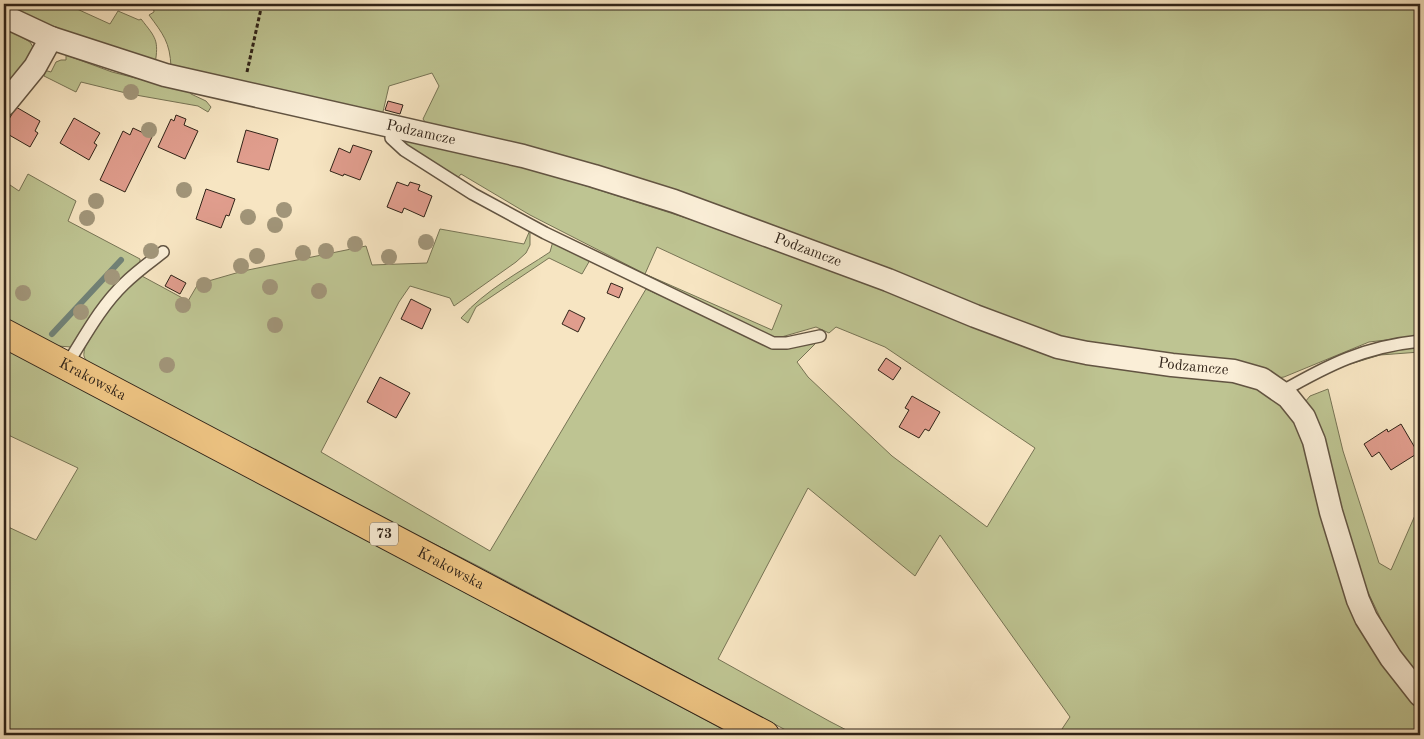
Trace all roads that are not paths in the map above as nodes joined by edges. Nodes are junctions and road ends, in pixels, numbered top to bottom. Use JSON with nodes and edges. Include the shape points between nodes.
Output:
{"nodes":[{"id":1,"x":4,"y":16,"type":"edge"},
{"id":2,"x":51,"y":38,"type":"junction"},
{"id":3,"x":4,"y":105,"type":"edge"},
{"id":4,"x":392,"y":126,"type":"junction"},
{"id":5,"x":163,"y":252,"type":"dead end"},
{"id":6,"x":4,"y":334,"type":"edge"},
{"id":7,"x":820,"y":336,"type":"dead end"},
{"id":8,"x":1420,"y":342,"type":"edge"},
{"id":9,"x":66,"y":366,"type":"junction"},
{"id":10,"x":1281,"y":392,"type":"junction"},
{"id":11,"x":1420,"y":695,"type":"edge"},
{"id":12,"x":764,"y":735,"type":"edge"}],
"edges":[{"from":1,"to":2,"type":"street","name":"Podzamcze"},
{"from":2,"to":3,"type":"street","via":[[35,67]]},
{"from":2,"to":4,"type":"street","name":"Podzamcze","via":[[161,74]]},
{"from":4,"to":7,"type":"lane","via":[[392,140],[404,150],[473,194],[545,233],[773,343]]},
{"from":4,"to":10,"type":"street","name":"Podzamcze","via":[[523,156],[674,201],[1058,347],[1234,371],[1262,380]]},
{"from":5,"to":9,"type":"lane","via":[[123,284]]},
{"from":6,"to":9,"type":"main road","name":"Krakowska","number":"73"},
{"from":8,"to":10,"type":"lane","via":[[1353,355]]},
{"from":9,"to":12,"type":"main road","name":"Krakowska","number":"73"},
{"from":10,"to":11,"type":"street","name":"Podzamcze","via":[[1304,417],[1314,441],[1334,520],[1366,618]]}]}
